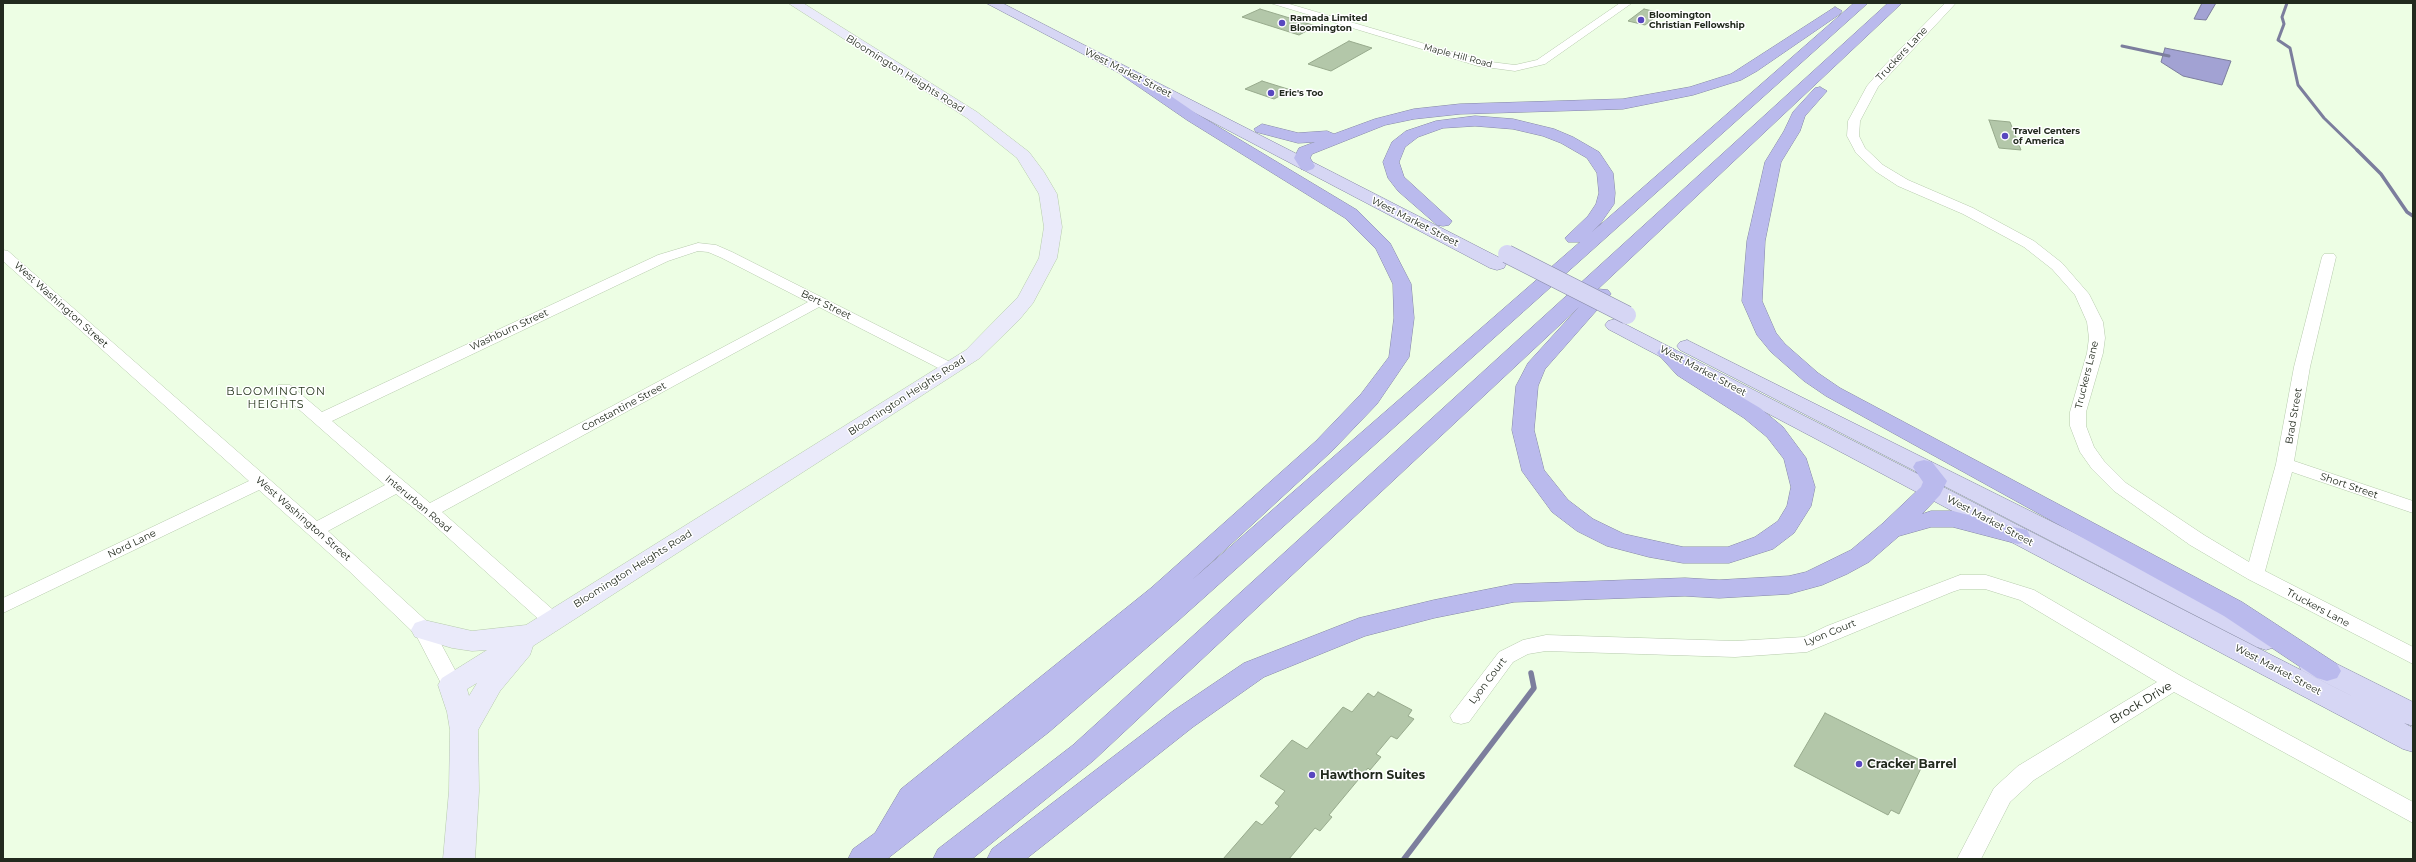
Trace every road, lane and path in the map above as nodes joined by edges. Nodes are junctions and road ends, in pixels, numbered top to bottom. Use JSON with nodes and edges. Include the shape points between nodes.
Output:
{"nodes":[{"id":1,"x":794,"y":3,"type":"edge"},
{"id":2,"x":992,"y":3,"type":"edge"},
{"id":3,"x":1017,"y":3,"type":"edge"},
{"id":4,"x":1275,"y":3,"type":"edge"},
{"id":5,"x":1627,"y":3,"type":"edge"},
{"id":6,"x":1845,"y":3,"type":"edge"},
{"id":7,"x":1862,"y":3,"type":"edge"},
{"id":8,"x":1896,"y":3,"type":"edge"},
{"id":9,"x":1951,"y":3,"type":"edge"},
{"id":10,"x":1876,"y":21,"type":"junction"},
{"id":11,"x":1128,"y":73,"type":"junction"},
{"id":12,"x":1262,"y":129,"type":"junction"},
{"id":13,"x":1350,"y":133,"type":"junction"},
{"id":14,"x":1306,"y":159,"type":"junction"},
{"id":15,"x":1442,"y":221,"type":"junction"},
{"id":16,"x":698,"y":247,"type":"joint"},
{"id":17,"x":3,"y":254,"type":"edge"},
{"id":18,"x":2329,"y":257,"type":"dead end"},
{"id":19,"x":1502,"y":259,"type":"junction"},
{"id":20,"x":1610,"y":267,"type":"junction"},
{"id":21,"x":818,"y":302,"type":"junction"},
{"id":22,"x":1621,"y":320,"type":"junction"},
{"id":23,"x":1496,"y":326,"type":"junction"},
{"id":24,"x":1667,"y":353,"type":"junction"},
{"id":25,"x":952,"y":369,"type":"junction"},
{"id":26,"x":284,"y":388,"type":"dead end"},
{"id":27,"x":322,"y":419,"type":"junction"},
{"id":28,"x":2285,"y":464,"type":"junction"},
{"id":29,"x":1924,"y":467,"type":"junction"},
{"id":30,"x":260,"y":482,"type":"junction"},
{"id":31,"x":397,"y":486,"type":"junction"},
{"id":32,"x":1932,"y":490,"type":"junction"},
{"id":33,"x":2413,"y":507,"type":"edge"},
{"id":34,"x":429,"y":511,"type":"junction"},
{"id":35,"x":314,"y":530,"type":"junction"},
{"id":36,"x":1891,"y":530,"type":"junction"},
{"id":37,"x":2018,"y":536,"type":"junction"},
{"id":38,"x":2256,"y":574,"type":"junction"},
{"id":39,"x":3,"y":606,"type":"edge"},
{"id":40,"x":543,"y":626,"type":"junction"},
{"id":41,"x":424,"y":630,"type":"junction"},
{"id":42,"x":2413,"y":656,"type":"edge"},
{"id":43,"x":2327,"y":671,"type":"junction"},
{"id":44,"x":2174,"y":682,"type":"junction"},
{"id":45,"x":452,"y":685,"type":"junction"},
{"id":46,"x":2413,"y":715,"type":"edge"},
{"id":47,"x":1461,"y":716,"type":"dead end"},
{"id":48,"x":464,"y":730,"type":"junction"},
{"id":49,"x":2413,"y":741,"type":"edge"},
{"id":50,"x":2413,"y":813,"type":"edge"},
{"id":51,"x":872,"y":853,"type":"edge"},
{"id":52,"x":459,"y":859,"type":"edge"},
{"id":53,"x":949,"y":859,"type":"edge"},
{"id":54,"x":1004,"y":859,"type":"edge"},
{"id":55,"x":1969,"y":859,"type":"edge"}],
"edges":[{"from":1,"to":25,"type":"main road","name":"Bloomington Heights Road","via":[[972,116],[1008,142],[1030,163],[1048,194],[1052,232],[1048,258],[1041,272],[1026,299],[1008,321]]},
{"from":2,"to":11,"type":"main road","name":"West Market Street"},
{"from":3,"to":12,"type":"main road","name":"West Market Street"},
{"from":4,"to":5,"type":"street","name":"Maple Hill Road","via":[[1459,58],[1492,66],[1515,68],[1541,62]]},
{"from":6,"to":13,"type":"highway","via":[[1752,68],[1736,77],[1692,91],[1623,104],[1428,111],[1386,120]]},
{"from":7,"to":23,"type":"highway"},
{"from":8,"to":10,"type":"highway"},
{"from":9,"to":38,"type":"street","name":"Truckers Lane","via":[[1873,86],[1854,121],[1852,128],[1855,142],[1868,159],[1889,175],[2011,234],[2044,255],[2071,280],[2090,308],[2097,338],[2078,412],[2078,426],[2086,448],[2098,465],[2120,487],[2191,536]]},
{"from":10,"to":20,"type":"highway"},
{"from":10,"to":43,"type":"highway","via":[[1865,45],[1802,108],[1773,162],[1756,241],[1752,301],[1768,335],[1793,362],[1833,392],[2233,609]]},
{"from":11,"to":14,"type":"main road","name":"West Market Street"},
{"from":11,"to":51,"type":"highway","via":[[1192,117],[1351,214],[1384,247],[1402,284],[1404,318],[1399,357],[1369,399],[1324,446],[1160,594],[912,798]]},
{"from":12,"to":13,"type":"highway","via":[[1298,138]]},
{"from":12,"to":14,"type":"main road","name":"West Market Street"},
{"from":13,"to":14,"type":"highway"},
{"from":14,"to":15,"type":"main road","name":"West Market Street"},
{"from":14,"to":19,"type":"main road","name":"West Market Street"},
{"from":15,"to":19,"type":"main road","name":"West Market Street"},
{"from":15,"to":23,"type":"highway","via":[[1396,178],[1391,162],[1394,150],[1403,139],[1428,127],[1475,121],[1513,124],[1548,132],[1585,150],[1596,159],[1605,173],[1608,193],[1605,204],[1594,220],[1516,290]]},
{"from":16,"to":21,"type":"street","name":"Bert Street","via":[[711,248],[727,255]]},
{"from":16,"to":27,"type":"street","name":"Washburn Street","via":[[663,258]]},
{"from":17,"to":30,"type":"street","name":"West Washington Street"},
{"from":18,"to":28,"type":"street","name":"Brad Street","via":[[2302,367]]},
{"from":19,"to":22,"type":"main road","name":"West Market Street"},
{"from":20,"to":24,"type":"highway","via":[[1605,291],[1566,330],[1535,367],[1527,386],[1523,430],[1533,471],[1560,506],[1585,525],[1616,540],[1683,555],[1729,555],[1764,543],[1786,527],[1799,506],[1803,487],[1795,458],[1775,432],[1752,413],[1684,371]]},
{"from":20,"to":53,"type":"highway","via":[[1083,753]]},
{"from":21,"to":25,"type":"street","name":"Bert Street"},
{"from":21,"to":34,"type":"street","name":"Constantine Street"},
{"from":22,"to":24,"type":"main road","name":"West Market Street"},
{"from":22,"to":29,"type":"main road","name":"West Market Street"},
{"from":23,"to":51,"type":"highway","via":[[1039,724]]},
{"from":24,"to":32,"type":"main road","name":"West Market Street"},
{"from":25,"to":40,"type":"main road","name":"Bloomington Heights Road"},
{"from":26,"to":27,"type":"street","name":"Interurban Road"},
{"from":27,"to":31,"type":"street","name":"Interurban Road"},
{"from":28,"to":33,"type":"street","name":"Short Street"},
{"from":28,"to":38,"type":"street","name":"Brad Street"},
{"from":29,"to":32,"type":"highway","via":[[1935,481]]},
{"from":29,"to":43,"type":"main road","name":"West Market Street"},
{"from":30,"to":35,"type":"street","name":"West Washington Street"},
{"from":30,"to":39,"type":"street","name":"Nord Lane"},
{"from":31,"to":34,"type":"street","name":"Interurban Road"},
{"from":31,"to":35,"type":"street"},
{"from":32,"to":36,"type":"highway"},
{"from":32,"to":37,"type":"main road","name":"West Market Street"},
{"from":34,"to":40,"type":"street","name":"Interurban Road"},
{"from":35,"to":41,"type":"street","name":"West Washington Street"},
{"from":36,"to":37,"type":"highway","via":[[1931,519],[1952,519]]},
{"from":36,"to":54,"type":"highway","via":[[1860,556],[1838,568],[1789,585],[1514,593],[1434,609],[1359,628],[1254,670],[1183,719]]},
{"from":37,"to":49,"type":"main road","name":"West Market Street"},
{"from":38,"to":42,"type":"street","name":"Truckers Lane"},
{"from":40,"to":41,"type":"main road","via":[[503,639],[472,641]]},
{"from":40,"to":45,"type":"main road","name":"Bloomington Heights Road"},
{"from":40,"to":48,"type":"main road","via":[[490,684]]},
{"from":41,"to":45,"type":"street","name":"West Washington Street"},
{"from":43,"to":46,"type":"main road","name":"West Market Street"},
{"from":44,"to":47,"type":"street","name":"Lyon Court","via":[[2027,595],[1986,582],[1960,582],[1807,644],[1735,649],[1546,643],[1523,648],[1506,657]]},
{"from":44,"to":50,"type":"street","name":"Brock Drive"},
{"from":44,"to":55,"type":"street","name":"Brock Drive","via":[[2026,773],[2002,795]]},
{"from":45,"to":48,"type":"main road","name":"West Washington Street"},
{"from":48,"to":52,"type":"main road","name":"West Washington Street","via":[[464,791]]}]}
